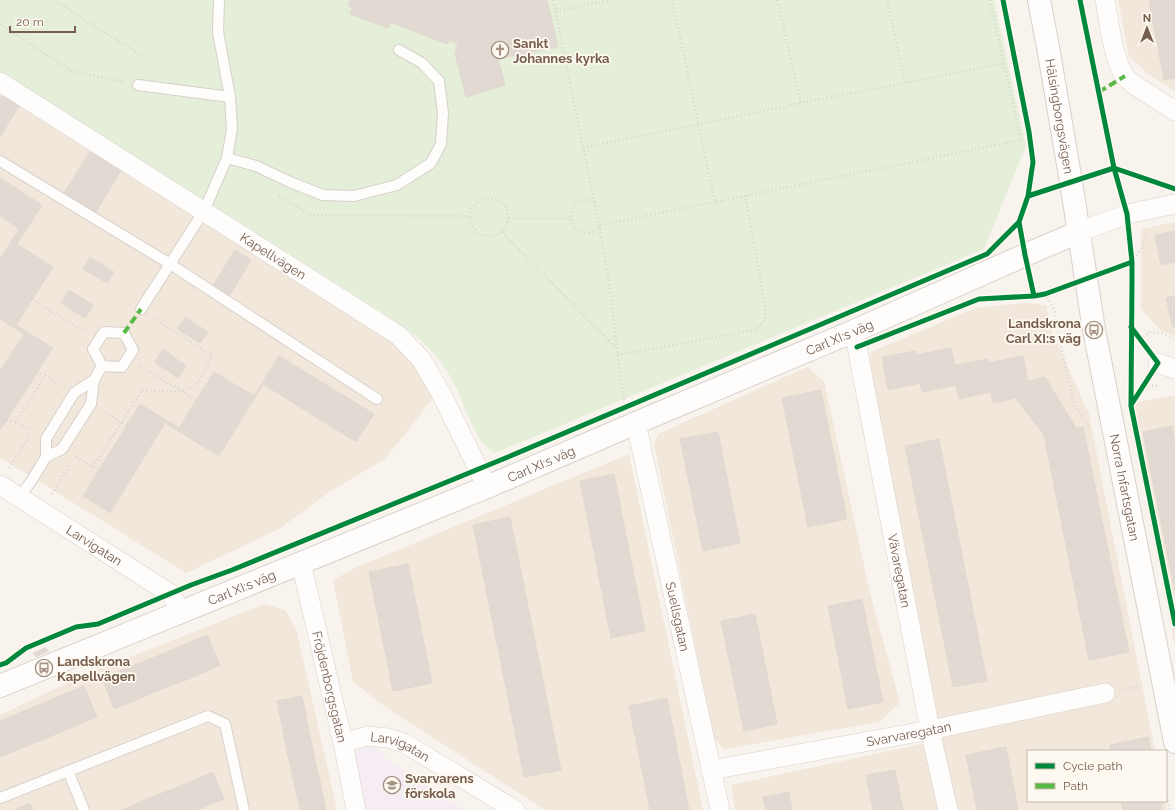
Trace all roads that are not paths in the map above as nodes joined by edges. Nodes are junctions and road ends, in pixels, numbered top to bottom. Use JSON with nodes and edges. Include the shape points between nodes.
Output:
{"nodes":[{"id":1,"x":219,"y":0,"type":"edge"},
{"id":2,"x":1039,"y":0,"type":"edge"},
{"id":3,"x":1105,"y":0,"type":"edge"},
{"id":4,"x":399,"y":50,"type":"dead end"},
{"id":5,"x":0,"y":82,"type":"edge"},
{"id":6,"x":138,"y":85,"type":"road end"},
{"id":7,"x":230,"y":97,"type":"junction"},
{"id":8,"x":1175,"y":110,"type":"edge"},
{"id":9,"x":227,"y":158,"type":"junction"},
{"id":10,"x":0,"y":161,"type":"edge"},
{"id":11,"x":1175,"y":204,"type":"edge"},
{"id":12,"x":204,"y":211,"type":"junction"},
{"id":13,"x":1079,"y":232,"type":"junction"},
{"id":14,"x":170,"y":264,"type":"junction"},
{"id":15,"x":141,"y":309,"type":"road end"},
{"id":16,"x":854,"y":331,"type":"junction"},
{"id":17,"x":102,"y":366,"type":"junction"},
{"id":18,"x":94,"y":380,"type":"junction"},
{"id":19,"x":377,"y":398,"type":"dead end"},
{"id":20,"x":630,"y":415,"type":"junction"},
{"id":21,"x":46,"y":457,"type":"junction"},
{"id":22,"x":4,"y":477,"type":"edge"},
{"id":23,"x":487,"y":487,"type":"junction"},
{"id":24,"x":19,"y":497,"type":"junction"},
{"id":25,"x":301,"y":563,"type":"junction"},
{"id":26,"x":181,"y":612,"type":"junction"},
{"id":27,"x":0,"y":686,"type":"edge"},
{"id":28,"x":1106,"y":693,"type":"dead end"},
{"id":29,"x":930,"y":730,"type":"junction"},
{"id":30,"x":1175,"y":742,"type":"edge"},
{"id":31,"x":342,"y":743,"type":"junction"},
{"id":32,"x":711,"y":770,"type":"junction"},
{"id":33,"x":68,"y":771,"type":"junction"},
{"id":34,"x":0,"y":798,"type":"edge"},
{"id":35,"x":84,"y":810,"type":"edge"},
{"id":36,"x":244,"y":810,"type":"edge"},
{"id":37,"x":356,"y":810,"type":"edge"},
{"id":38,"x":515,"y":810,"type":"edge"},
{"id":39,"x":720,"y":810,"type":"edge"},
{"id":40,"x":948,"y":810,"type":"edge"}],
"edges":[{"from":1,"to":7,"type":"lane","via":[[218,32]]},
{"from":2,"to":13,"type":"street","name":"Hälsingborgsvägen"},
{"from":3,"to":8,"type":"street","via":[[1117,60],[1124,76]]},
{"from":4,"to":9,"type":"lane","via":[[422,63],[439,81],[443,113],[441,144],[431,163],[397,185],[354,196],[323,196],[256,166]]},
{"from":5,"to":12,"type":"street","name":"Kapellvägen"},
{"from":6,"to":7,"type":"lane"},
{"from":7,"to":9,"type":"lane","via":[[232,129]]},
{"from":9,"to":12,"type":"lane"},
{"from":10,"to":14,"type":"lane"},
{"from":11,"to":13,"type":"street","via":[[1127,214]]},
{"from":12,"to":14,"type":"lane"},
{"from":12,"to":23,"type":"street","name":"Kapellvägen","via":[[398,335],[421,358]]},
{"from":13,"to":16,"type":"street","name":"Carl XI:s väg"},
{"from":13,"to":30,"type":"street","name":"Norra Infartsgatan","via":[[1094,330]]},
{"from":14,"to":15,"type":"lane"},
{"from":14,"to":19,"type":"lane"},
{"from":16,"to":20,"type":"street","name":"Carl XI:s väg"},
{"from":16,"to":29,"type":"street","name":"Vävaregatan"},
{"from":17,"to":17,"type":"lane","via":[[122,367],[128,359],[133,350],[124,333],[104,332],[93,349]]},
{"from":17,"to":18,"type":"lane"},
{"from":18,"to":21,"type":"lane","via":[[91,404],[62,449]]},
{"from":18,"to":21,"type":"lane","via":[[74,393],[46,439]]},
{"from":20,"to":23,"type":"street","name":"Carl XI:s väg"},
{"from":20,"to":32,"type":"street","name":"Suellsgatan"},
{"from":21,"to":24,"type":"lane"},
{"from":22,"to":24,"type":"street","name":"Larvigatan"},
{"from":23,"to":25,"type":"street","name":"Carl XI:s väg"},
{"from":24,"to":26,"type":"street","name":"Larvigatan","via":[[171,594]]},
{"from":25,"to":26,"type":"street","name":"Carl XI:s väg"},
{"from":25,"to":31,"type":"street","name":"Fröjdenborgsgatan"},
{"from":26,"to":27,"type":"street","name":"Carl XI:s väg"},
{"from":28,"to":29,"type":"street","name":"Svarvaregatan"},
{"from":29,"to":32,"type":"street","name":"Svarvaregatan"},
{"from":29,"to":40,"type":"street","name":"Vävaregatan"},
{"from":31,"to":37,"type":"street","name":"Fröjdenborgsgatan"},
{"from":31,"to":38,"type":"street","name":"Larvigatan","via":[[367,736],[404,743]]},
{"from":32,"to":39,"type":"street","name":"Suellsgatan"},
{"from":33,"to":34,"type":"lane"},
{"from":33,"to":35,"type":"lane"},
{"from":33,"to":36,"type":"lane","via":[[208,716],[225,724]]}]}
